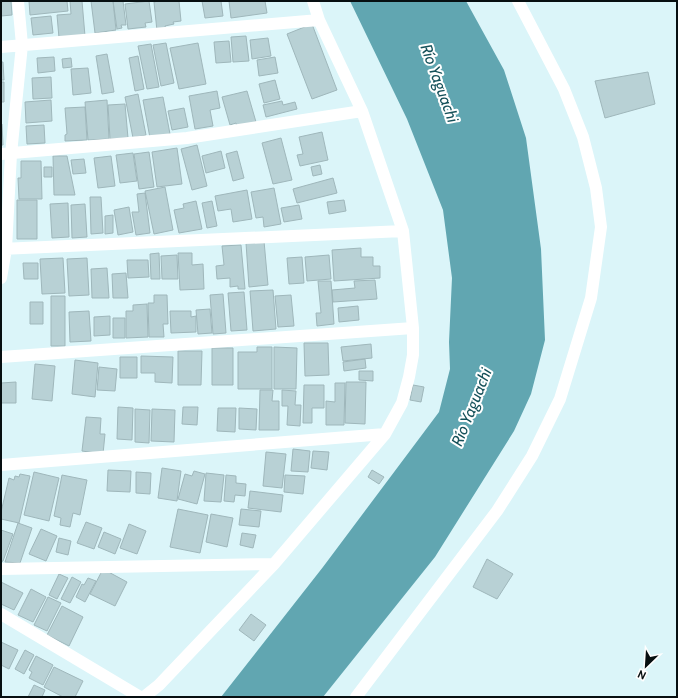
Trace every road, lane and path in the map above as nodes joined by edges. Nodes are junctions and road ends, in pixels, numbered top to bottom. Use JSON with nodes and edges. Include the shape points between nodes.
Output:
{"nodes":[{"id":1,"x":18,"y":1,"type":"edge"},
{"id":2,"x":312,"y":1,"type":"edge"},
{"id":3,"x":518,"y":1,"type":"edge"},
{"id":4,"x":319,"y":20,"type":"junction"},
{"id":5,"x":22,"y":45,"type":"junction"},
{"id":6,"x":1,"y":47,"type":"edge"},
{"id":7,"x":362,"y":111,"type":"junction"},
{"id":8,"x":6,"y":154,"type":"edge"},
{"id":9,"x":403,"y":231,"type":"junction"},
{"id":10,"x":4,"y":249,"type":"edge"},
{"id":11,"x":1,"y":278,"type":"edge"},
{"id":12,"x":413,"y":328,"type":"junction"},
{"id":13,"x":1,"y":357,"type":"edge"},
{"id":14,"x":385,"y":434,"type":"junction"},
{"id":15,"x":1,"y":465,"type":"edge"},
{"id":16,"x":274,"y":564,"type":"junction"},
{"id":17,"x":1,"y":569,"type":"edge"},
{"id":18,"x":1,"y":614,"type":"edge"},
{"id":19,"x":140,"y":697,"type":"edge"},
{"id":20,"x":144,"y":697,"type":"edge"},
{"id":21,"x":356,"y":697,"type":"edge"}],
"edges":[{"from":1,"to":5,"type":"street"},
{"from":2,"to":4,"type":"street"},
{"from":3,"to":21,"type":"street","via":[[564,88],[583,137],[596,188],[601,227],[591,298],[560,399],[532,456],[497,511]]},
{"from":4,"to":5,"type":"street"},
{"from":4,"to":7,"type":"street"},
{"from":5,"to":6,"type":"street"},
{"from":5,"to":8,"type":"street"},
{"from":7,"to":8,"type":"street","via":[[187,138]]},
{"from":7,"to":9,"type":"street"},
{"from":8,"to":10,"type":"street"},
{"from":9,"to":10,"type":"street"},
{"from":9,"to":12,"type":"street"},
{"from":10,"to":11,"type":"street"},
{"from":12,"to":13,"type":"street"},
{"from":12,"to":14,"type":"street","via":[[413,355],[402,403]]},
{"from":14,"to":15,"type":"street"},
{"from":14,"to":16,"type":"street"},
{"from":16,"to":17,"type":"street"},
{"from":16,"to":20,"type":"street"},
{"from":18,"to":19,"type":"street"}]}
